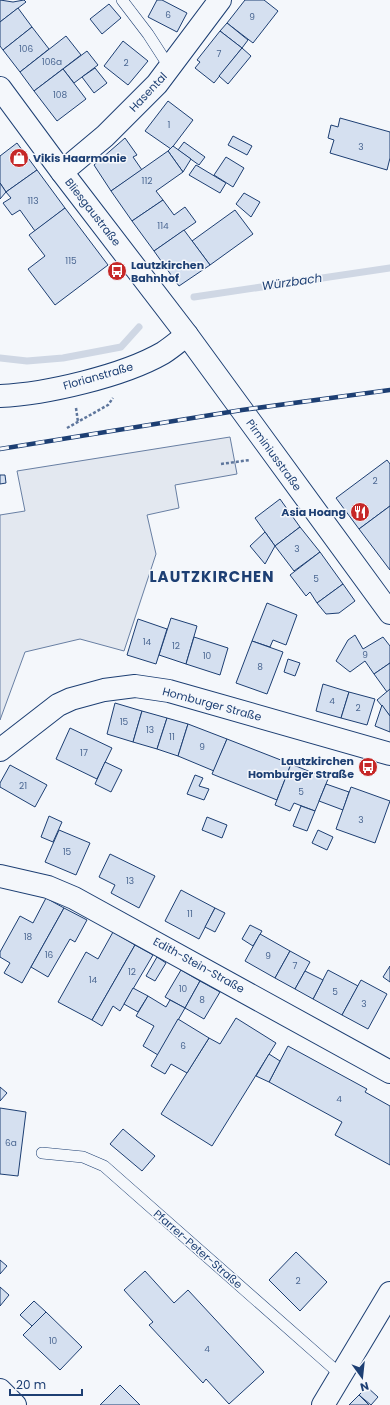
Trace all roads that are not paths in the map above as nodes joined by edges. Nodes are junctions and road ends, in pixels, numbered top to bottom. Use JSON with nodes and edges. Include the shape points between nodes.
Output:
{"nodes":[{"id":1,"x":122,"y":0,"type":"edge"},
{"id":2,"x":220,"y":0,"type":"edge"},
{"id":3,"x":170,"y":68,"type":"junction"},
{"id":4,"x":0,"y":88,"type":"edge"},
{"id":5,"x":62,"y":172,"type":"junction"},
{"id":6,"x":187,"y":335,"type":"junction"},
{"id":7,"x":0,"y":396,"type":"edge"},
{"id":8,"x":390,"y":613,"type":"edge"},
{"id":9,"x":0,"y":750,"type":"edge"},
{"id":10,"x":390,"y":754,"type":"edge"},
{"id":11,"x":0,"y":876,"type":"edge"},
{"id":12,"x":390,"y":1072,"type":"edge"},
{"id":13,"x":42,"y":1153,"type":"dead end"},
{"id":14,"x":390,"y":1293,"type":"edge"},
{"id":15,"x":341,"y":1375,"type":"junction"},
{"id":16,"x":0,"y":1390,"type":"edge"},
{"id":17,"x":15,"y":1405,"type":"edge"},
{"id":18,"x":323,"y":1405,"type":"edge"}],
"edges":[{"from":1,"to":3,"type":"lane"},
{"from":2,"to":3,"type":"main road","name":"Hasental"},
{"from":3,"to":5,"type":"main road","name":"Hasental","via":[[105,136]]},
{"from":4,"to":5,"type":"main road","name":"Bliesgaustraße"},
{"from":5,"to":6,"type":"main road","name":"Bliesgaustraße"},
{"from":6,"to":7,"type":"main road","name":"Florianstraße","via":[[163,353],[101,378],[32,393]]},
{"from":6,"to":8,"type":"main road","name":"Pirminiusstraße"},
{"from":9,"to":10,"type":"main road","name":"Homburger Straße","via":[[58,705],[104,690],[135,686],[169,691]]},
{"from":11,"to":12,"type":"main road","name":"Edith-Stein-Straße","via":[[48,887],[74,898]]},
{"from":13,"to":15,"type":"lane","name":"Pfarrer-Peter-Straße","via":[[83,1157],[104,1166]]},
{"from":14,"to":15,"type":"main road"},
{"from":15,"to":18,"type":"main road"},
{"from":16,"to":17,"type":"main road"}]}
